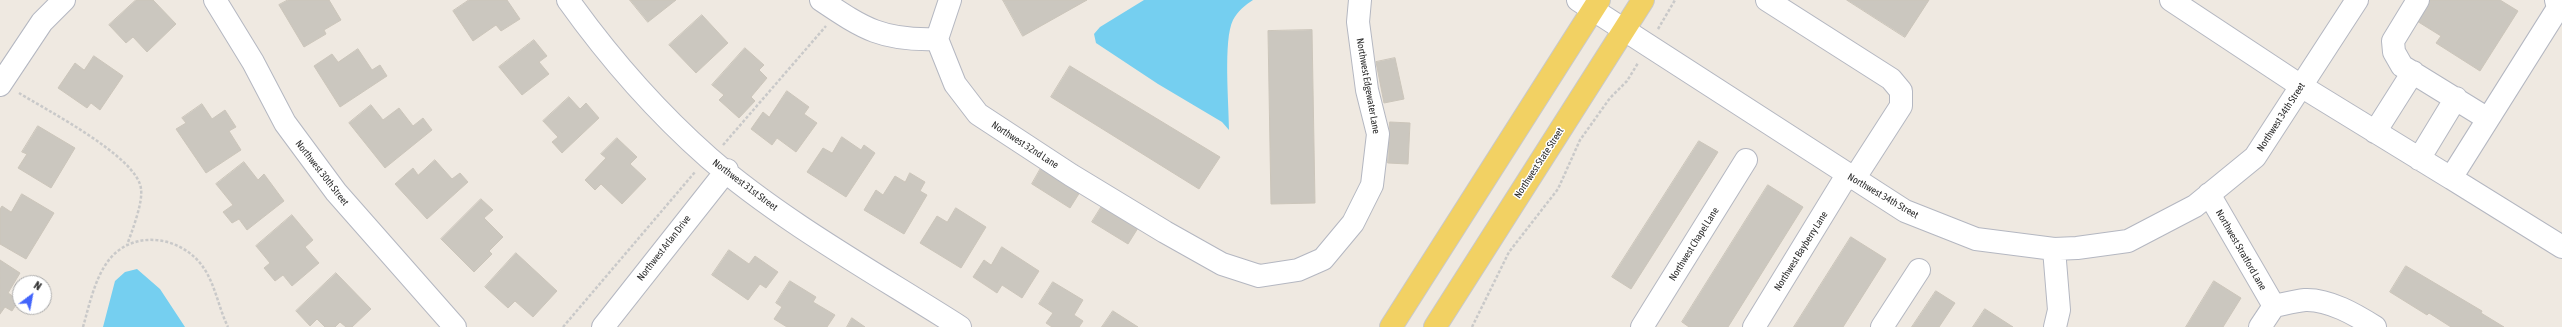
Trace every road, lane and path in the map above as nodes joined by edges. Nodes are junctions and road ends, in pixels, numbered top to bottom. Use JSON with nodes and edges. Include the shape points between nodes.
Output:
{"nodes":[{"id":1,"x":64,"y":0,"type":"edge"},
{"id":2,"x":215,"y":0,"type":"edge"},
{"id":3,"x":568,"y":0,"type":"edge"},
{"id":4,"x":821,"y":0,"type":"edge"},
{"id":5,"x":950,"y":0,"type":"edge"},
{"id":6,"x":1360,"y":0,"type":"edge"},
{"id":7,"x":1644,"y":0,"type":"edge"},
{"id":8,"x":1675,"y":0,"type":"edge"},
{"id":9,"x":1767,"y":0,"type":"edge"},
{"id":10,"x":2171,"y":0,"type":"edge"},
{"id":11,"x":2357,"y":0,"type":"edge"},
{"id":12,"x":2418,"y":0,"type":"edge"},
{"id":13,"x":2556,"y":0,"type":"edge"},
{"id":14,"x":1590,"y":3,"type":"edge"},
{"id":15,"x":1625,"y":29,"type":"junction"},
{"id":16,"x":937,"y":39,"type":"junction"},
{"id":17,"x":1649,"y":45,"type":"junction"},
{"id":18,"x":2413,"y":72,"type":"junction"},
{"id":19,"x":1,"y":84,"type":"edge"},
{"id":20,"x":2301,"y":86,"type":"junction"},
{"id":21,"x":2456,"y":98,"type":"junction"},
{"id":22,"x":2488,"y":119,"type":"junction"},
{"id":23,"x":2375,"y":132,"type":"junction"},
{"id":24,"x":2419,"y":159,"type":"junction"},
{"id":25,"x":1746,"y":160,"type":"dead end"},
{"id":26,"x":726,"y":170,"type":"junction"},
{"id":27,"x":1851,"y":177,"type":"junction"},
{"id":28,"x":2451,"y":178,"type":"junction"},
{"id":29,"x":2209,"y":194,"type":"junction"},
{"id":30,"x":128,"y":245,"type":"junction"},
{"id":31,"x":2562,"y":246,"type":"edge"},
{"id":32,"x":2054,"y":249,"type":"junction"},
{"id":33,"x":1919,"y":270,"type":"dead end"},
{"id":34,"x":1259,"y":276,"type":"joint"},
{"id":35,"x":2274,"y":306,"type":"junction"},
{"id":36,"x":84,"y":327,"type":"edge"},
{"id":37,"x":228,"y":327,"type":"edge"},
{"id":38,"x":455,"y":327,"type":"edge"},
{"id":39,"x":603,"y":327,"type":"edge"},
{"id":40,"x":960,"y":327,"type":"edge"},
{"id":41,"x":1391,"y":327,"type":"edge"},
{"id":42,"x":1435,"y":327,"type":"edge"},
{"id":43,"x":1472,"y":327,"type":"edge"},
{"id":44,"x":1642,"y":327,"type":"edge"},
{"id":45,"x":1754,"y":327,"type":"edge"},
{"id":46,"x":1882,"y":327,"type":"edge"},
{"id":47,"x":2054,"y":327,"type":"edge"},
{"id":48,"x":2260,"y":327,"type":"edge"},
{"id":49,"x":2375,"y":327,"type":"edge"}],
"edges":[{"from":1,"to":19,"type":"street","via":[[42,22]]},
{"from":2,"to":38,"type":"street","name":"Northwest 30th Street","via":[[253,62],[289,129],[336,192]]},
{"from":3,"to":26,"type":"street","name":"Northwest 31st Street","via":[[640,89],[710,158]]},
{"from":4,"to":16,"type":"street","via":[[844,17],[871,31],[907,40]]},
{"from":5,"to":16,"type":"street"},
{"from":6,"to":34,"type":"street","name":"Northwest Edgewater Lane","via":[[1358,22],[1367,90],[1378,134],[1372,185],[1353,223],[1323,259],[1298,270]]},
{"from":7,"to":15,"type":"main road","name":"Northwest State Street"},
{"from":8,"to":17,"type":"path"},
{"from":9,"to":27,"type":"street","name":"Northwest Bayberry Lane","via":[[1892,79],[1901,91],[1901,106]]},
{"from":10,"to":20,"type":"street"},
{"from":11,"to":20,"type":"street","name":"Northwest 34th Street"},
{"from":12,"to":18,"type":"street","via":[[2393,41],[2394,52],[2402,66]]},
{"from":13,"to":22,"type":"street","via":[[2558,8]]},
{"from":14,"to":15,"type":"street","name":"Northwest 34th Street"},
{"from":14,"to":41,"type":"main road"},
{"from":15,"to":17,"type":"street","name":"Northwest 34th Street"},
{"from":15,"to":42,"type":"main road","name":"Northwest State Street"},
{"from":16,"to":34,"type":"street","name":"Northwest 32nd Lane","via":[[955,84],[978,114],[1165,232],[1222,264]]},
{"from":17,"to":27,"type":"street","name":"Northwest 34th Street"},
{"from":17,"to":43,"type":"path","via":[[1627,81],[1610,98],[1580,140],[1558,189],[1509,252]]},
{"from":18,"to":21,"type":"street"},
{"from":18,"to":23,"type":"street"},
{"from":19,"to":30,"type":"path","via":[[97,142],[134,173],[140,181],[142,191]]},
{"from":20,"to":23,"type":"street"},
{"from":20,"to":29,"type":"street","name":"Northwest 34th Street","via":[[2255,157]]},
{"from":21,"to":22,"type":"street"},
{"from":21,"to":24,"type":"street"},
{"from":22,"to":28,"type":"street"},
{"from":23,"to":24,"type":"street"},
{"from":24,"to":28,"type":"street"},
{"from":25,"to":44,"type":"street","name":"Northwest Chapel Lane"},
{"from":26,"to":39,"type":"street","name":"Northwest Arlan Drive"},
{"from":26,"to":40,"type":"street","name":"Northwest 31st Street","via":[[777,210]]},
{"from":27,"to":32,"type":"street","name":"Northwest 34th Street","via":[[1905,211],[1976,239]]},
{"from":27,"to":45,"type":"street","name":"Northwest Bayberry Lane"},
{"from":28,"to":31,"type":"street"},
{"from":29,"to":32,"type":"street","name":"Northwest 34th Street","via":[[2195,206],[2128,241]]},
{"from":29,"to":35,"type":"street","name":"Northwest Stratford Lane"},
{"from":30,"to":36,"type":"path","via":[[106,263],[99,276]]},
{"from":30,"to":37,"type":"path","via":[[143,239],[163,241],[183,248],[192,255],[204,270]]},
{"from":32,"to":47,"type":"street","via":[[2059,310]]},
{"from":33,"to":46,"type":"street"},
{"from":35,"to":48,"type":"street"},
{"from":35,"to":49,"type":"street","via":[[2307,300],[2331,305],[2360,317]]}]}
